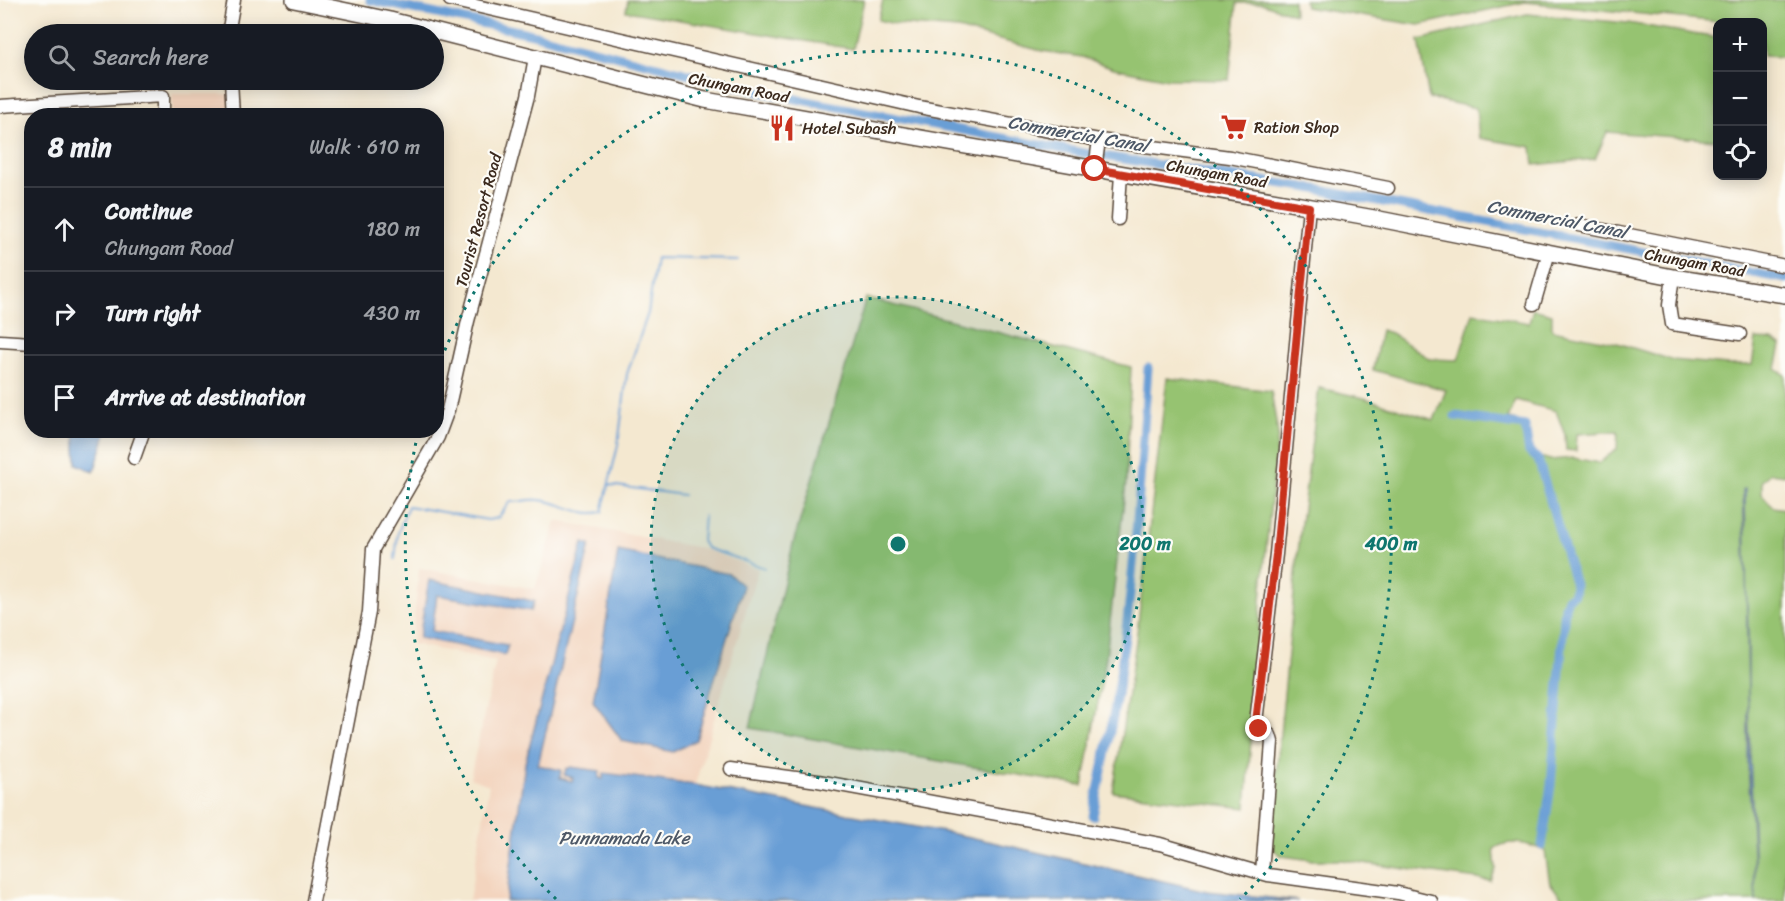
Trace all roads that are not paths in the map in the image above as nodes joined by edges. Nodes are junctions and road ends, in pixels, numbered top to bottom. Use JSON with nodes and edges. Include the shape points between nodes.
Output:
{"nodes":[{"id":1,"x":234,"y":0,"type":"edge"},
{"id":2,"x":294,"y":0,"type":"edge"},
{"id":3,"x":450,"y":0,"type":"edge"},
{"id":4,"x":230,"y":24,"type":"edge"},
{"id":5,"x":406,"y":24,"type":"edge"},
{"id":6,"x":444,"y":34,"type":"edge"},
{"id":7,"x":535,"y":57,"type":"junction"},
{"id":8,"x":232,"y":90,"type":"edge"},
{"id":9,"x":0,"y":106,"type":"edge"},
{"id":10,"x":163,"y":108,"type":"edge"},
{"id":11,"x":233,"y":108,"type":"edge"},
{"id":12,"x":1099,"y":142,"type":"junction"},
{"id":13,"x":1096,"y":166,"type":"junction"},
{"id":14,"x":1121,"y":174,"type":"junction"},
{"id":15,"x":1388,"y":188,"type":"dead end"},
{"id":16,"x":1309,"y":207,"type":"junction"},
{"id":17,"x":1118,"y":219,"type":"dead end"},
{"id":18,"x":1579,"y":225,"type":"dead end"},
{"id":19,"x":1549,"y":252,"type":"junction"},
{"id":20,"x":1785,"y":266,"type":"edge"},
{"id":21,"x":1673,"y":277,"type":"junction"},
{"id":22,"x":1785,"y":296,"type":"edge"},
{"id":23,"x":1534,"y":304,"type":"dead end"},
{"id":24,"x":1740,"y":334,"type":"dead end"},
{"id":25,"x":0,"y":341,"type":"edge"},
{"id":26,"x":24,"y":342,"type":"edge"},
{"id":27,"x":444,"y":421,"type":"edge"},
{"id":28,"x":141,"y":438,"type":"edge"},
{"id":29,"x":437,"y":438,"type":"edge"},
{"id":30,"x":134,"y":458,"type":"dead end"},
{"id":31,"x":731,"y":769,"type":"dead end"},
{"id":32,"x":1262,"y":873,"type":"junction"},
{"id":33,"x":313,"y":901,"type":"edge"},
{"id":34,"x":1431,"y":901,"type":"edge"}],
"edges":[{"from":1,"to":4,"type":"street"},
{"from":2,"to":5,"type":"main road","name":"Chungam Road"},
{"from":3,"to":12,"type":"street","via":[[919,107]]},
{"from":6,"to":7,"type":"main road","name":"Chungam Road"},
{"from":7,"to":13,"type":"main road","name":"Chungam Road","via":[[705,100]]},
{"from":7,"to":27,"type":"street","name":"Tourist Resort Road"},
{"from":8,"to":11,"type":"street"},
{"from":9,"to":10,"type":"street","via":[[163,96]]},
{"from":12,"to":13,"type":"street"},
{"from":12,"to":15,"type":"street","via":[[1230,157]]},
{"from":13,"to":14,"type":"main road","name":"Chungam Road"},
{"from":14,"to":16,"type":"main road","name":"Chungam Road"},
{"from":14,"to":17,"type":"street"},
{"from":16,"to":19,"type":"main road","name":"Chungam Road"},
{"from":16,"to":32,"type":"street","via":[[1256,722],[1272,742]]},
{"from":18,"to":20,"type":"street"},
{"from":19,"to":21,"type":"main road","name":"Chungam Road"},
{"from":19,"to":23,"type":"street"},
{"from":21,"to":22,"type":"main road","name":"Chungam Road"},
{"from":21,"to":24,"type":"street","via":[[1669,305],[1672,324]]},
{"from":25,"to":26,"type":"street"},
{"from":28,"to":30,"type":"street"},
{"from":29,"to":33,"type":"street","name":"Tourist Resort Road","via":[[373,549],[371,602]]},
{"from":31,"to":32,"type":"street","via":[[808,779],[1160,844]]},
{"from":32,"to":34,"type":"street","via":[[1398,892]]}]}
